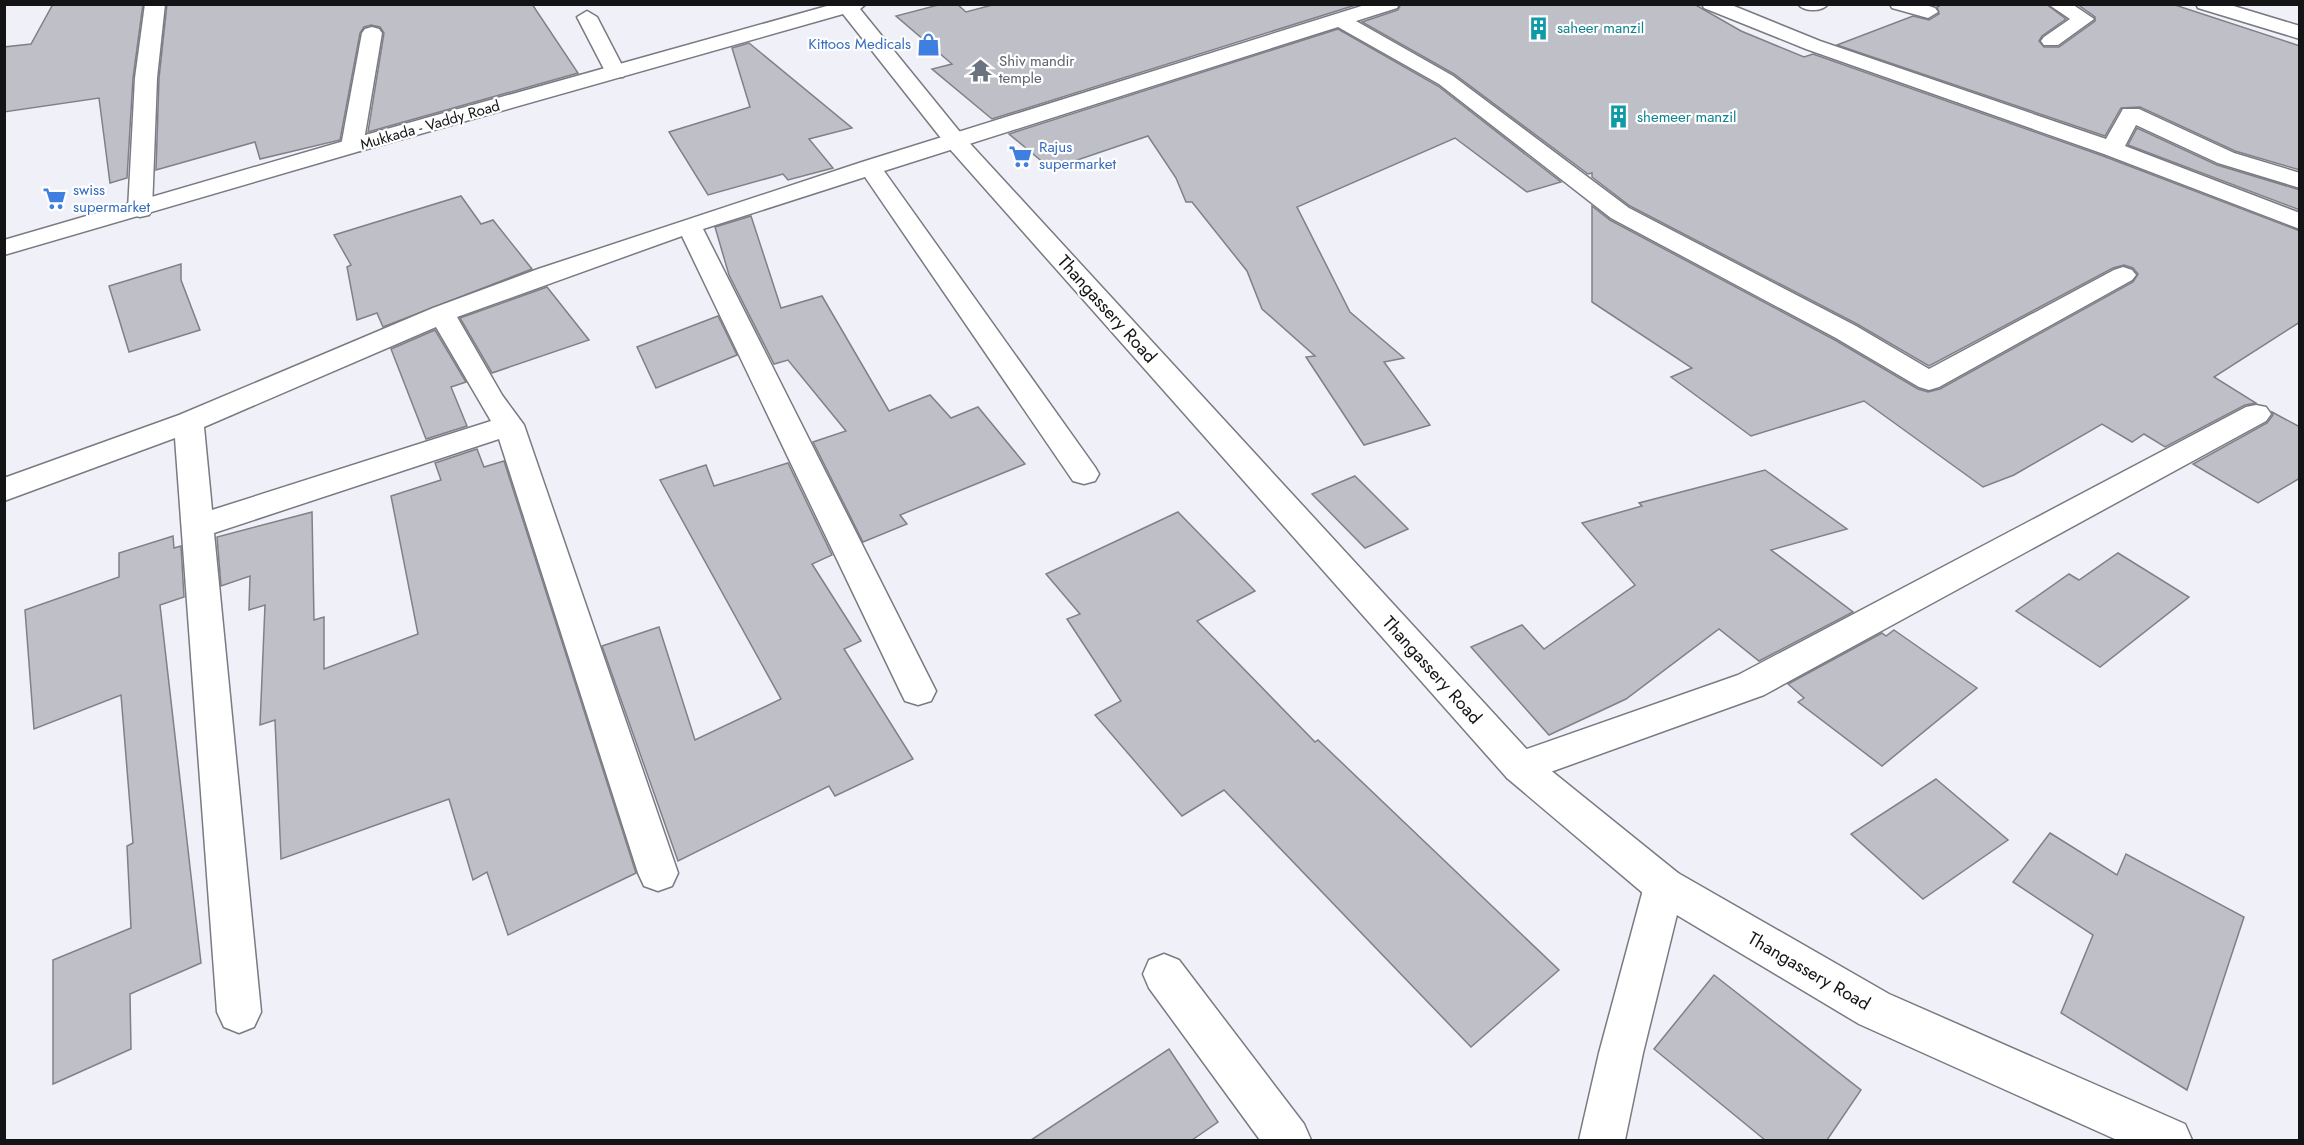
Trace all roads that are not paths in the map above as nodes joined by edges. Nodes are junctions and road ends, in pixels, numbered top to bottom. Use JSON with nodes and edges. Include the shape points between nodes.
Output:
{"nodes":[{"id":1,"x":156,"y":4,"type":"edge"},
{"id":2,"x":1390,"y":4,"type":"edge"},
{"id":3,"x":1711,"y":4,"type":"edge"},
{"id":4,"x":1807,"y":4,"type":"edge"},
{"id":5,"x":1819,"y":4,"type":"edge"},
{"id":6,"x":1899,"y":4,"type":"edge"},
{"id":7,"x":2057,"y":4,"type":"edge"},
{"id":8,"x":2205,"y":4,"type":"edge"},
{"id":9,"x":850,"y":6,"type":"edge"},
{"id":10,"x":1928,"y":12,"type":"dead end"},
{"id":11,"x":587,"y":17,"type":"dead end"},
{"id":12,"x":1341,"y":21,"type":"junction"},
{"id":13,"x":372,"y":33,"type":"dead end"},
{"id":14,"x":2300,"y":33,"type":"edge"},
{"id":15,"x":2051,"y":41,"type":"dead end"},
{"id":16,"x":616,"y":73,"type":"junction"},
{"id":17,"x":956,"y":142,"type":"junction"},
{"id":18,"x":352,"y":146,"type":"junction"},
{"id":19,"x":2112,"y":149,"type":"junction"},
{"id":20,"x":870,"y":167,"type":"junction"},
{"id":21,"x":2300,"y":181,"type":"edge"},
{"id":22,"x":140,"y":210,"type":"junction"},
{"id":23,"x":2300,"y":222,"type":"edge"},
{"id":24,"x":689,"y":225,"type":"junction"},
{"id":25,"x":4,"y":248,"type":"edge"},
{"id":26,"x":2123,"y":275,"type":"dead end"},
{"id":27,"x":442,"y":314,"type":"junction"},
{"id":28,"x":2256,"y":414,"type":"dead end"},
{"id":29,"x":189,"y":422,"type":"junction"},
{"id":30,"x":509,"y":425,"type":"junction"},
{"id":31,"x":1084,"y":474,"type":"dead end"},
{"id":32,"x":4,"y":490,"type":"edge"},
{"id":33,"x":199,"y":526,"type":"junction"},
{"id":34,"x":918,"y":692,"type":"dead end"},
{"id":35,"x":1520,"y":767,"type":"junction"},
{"id":36,"x":658,"y":873,"type":"dead end"},
{"id":37,"x":1664,"y":886,"type":"junction"},
{"id":38,"x":1164,"y":974,"type":"dead end"},
{"id":39,"x":239,"y":1012,"type":"dead end"},
{"id":40,"x":1288,"y":1140,"type":"edge"},
{"id":41,"x":1602,"y":1140,"type":"edge"},
{"id":42,"x":2169,"y":1140,"type":"edge"}],
"edges":[{"from":1,"to":22,"type":"street","via":[[146,78]]},
{"from":2,"to":12,"type":"street"},
{"from":3,"to":19,"type":"street","via":[[1813,45]]},
{"from":4,"to":5,"type":"street"},
{"from":6,"to":10,"type":"street"},
{"from":7,"to":15,"type":"street","via":[[2084,19]]},
{"from":8,"to":14,"type":"street"},
{"from":9,"to":16,"type":"street","name":"Mukkada - Vaddy Road"},
{"from":9,"to":17,"type":"street","name":"Thangassery Road"},
{"from":11,"to":16,"type":"street"},
{"from":12,"to":17,"type":"street"},
{"from":12,"to":26,"type":"street","via":[[1446,80],[1620,213],[1846,332],[1929,381]]},
{"from":13,"to":18,"type":"street"},
{"from":16,"to":18,"type":"street","name":"Mukkada - Vaddy Road"},
{"from":17,"to":20,"type":"street"},
{"from":17,"to":35,"type":"street","name":"Thangassery Road"},
{"from":18,"to":22,"type":"street","name":"Mukkada - Vaddy Road"},
{"from":19,"to":21,"type":"street","via":[[2131,114],[2226,158]]},
{"from":19,"to":23,"type":"street"},
{"from":20,"to":24,"type":"street"},
{"from":20,"to":31,"type":"street"},
{"from":22,"to":25,"type":"street","name":"Mukkada - Vaddy Road"},
{"from":24,"to":27,"type":"street"},
{"from":24,"to":34,"type":"street"},
{"from":27,"to":29,"type":"street"},
{"from":27,"to":30,"type":"street"},
{"from":28,"to":35,"type":"street","via":[[1751,685]]},
{"from":29,"to":32,"type":"street"},
{"from":29,"to":33,"type":"street"},
{"from":30,"to":33,"type":"street"},
{"from":30,"to":36,"type":"street"},
{"from":33,"to":39,"type":"street"},
{"from":35,"to":37,"type":"street","name":"Thangassery Road"},
{"from":37,"to":41,"type":"street"},
{"from":37,"to":42,"type":"street","name":"Thangassery Road","via":[[1874,1010]]},
{"from":38,"to":40,"type":"street"}]}
